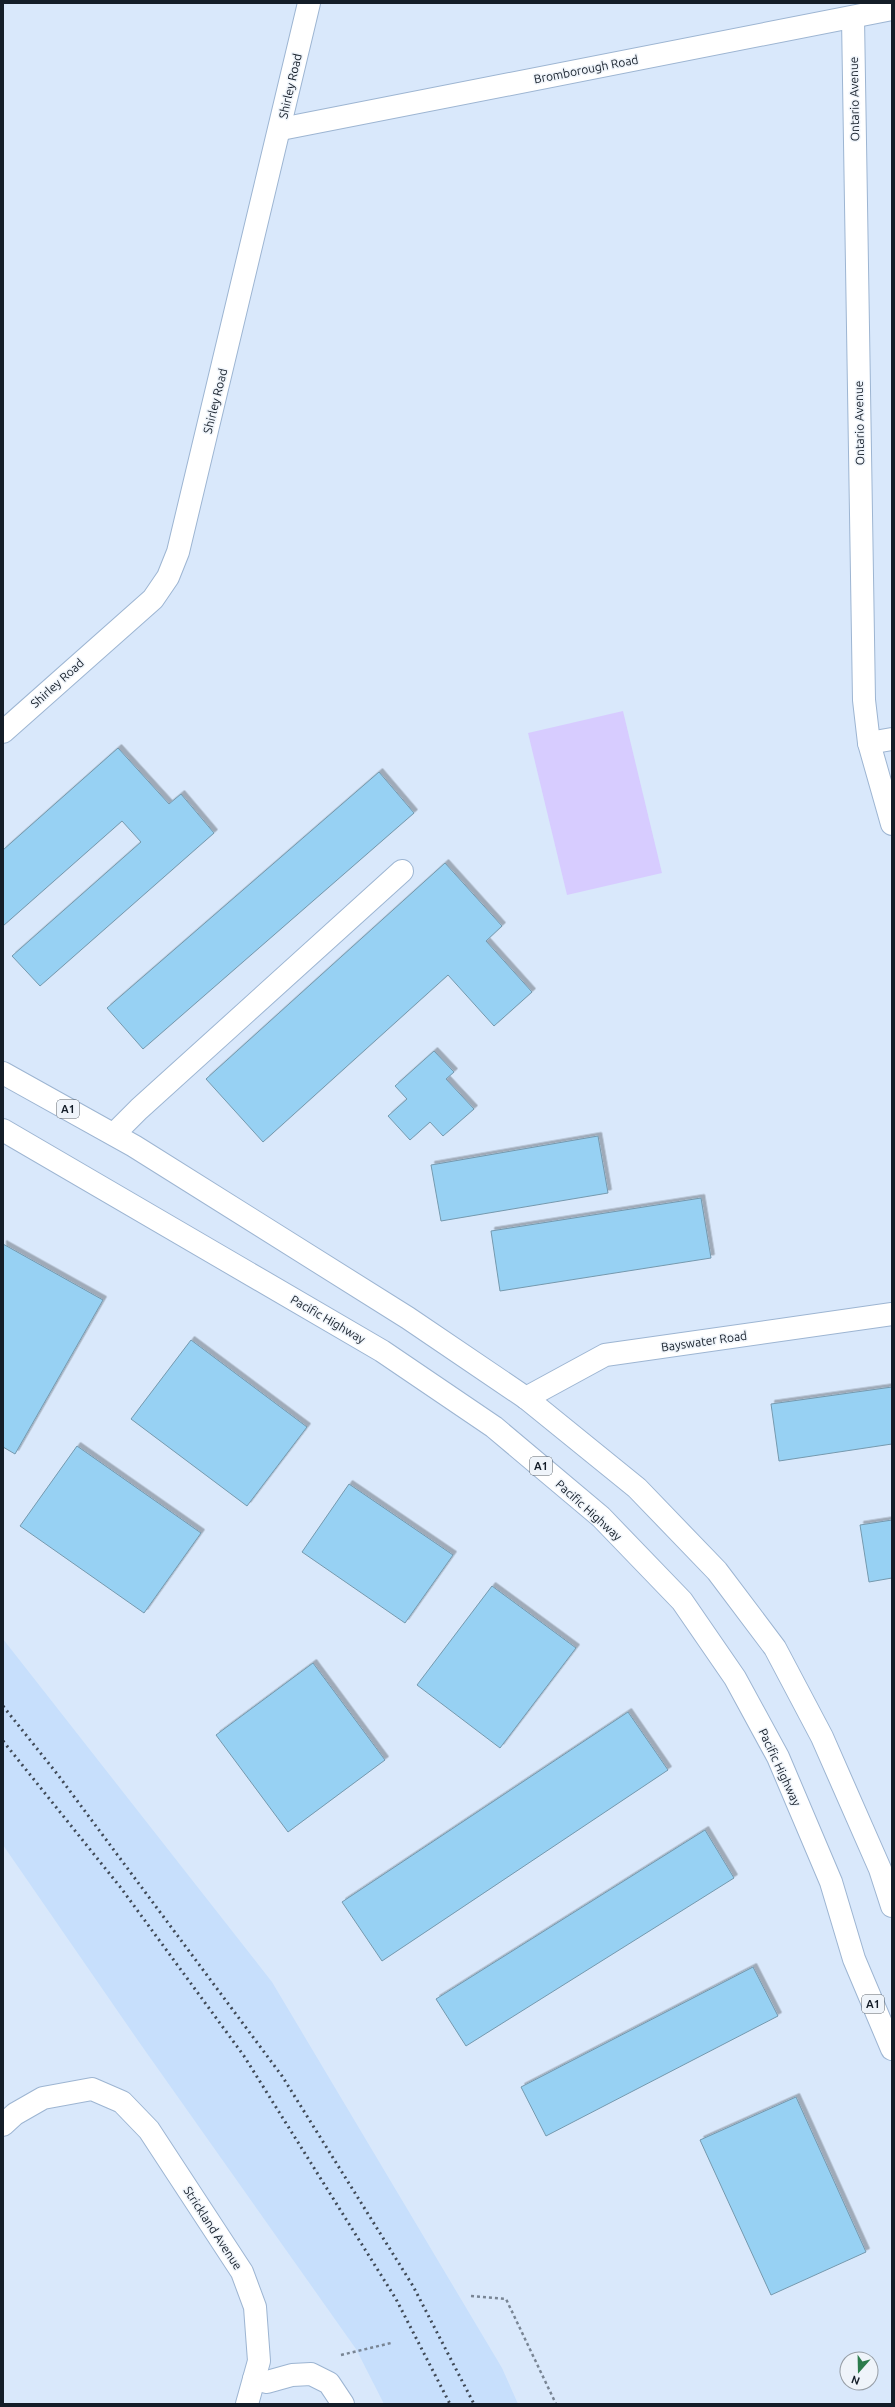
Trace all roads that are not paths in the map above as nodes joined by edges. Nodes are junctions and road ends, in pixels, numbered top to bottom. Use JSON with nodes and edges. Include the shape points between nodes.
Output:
{"nodes":[{"id":1,"x":309,"y":3,"type":"edge"},
{"id":2,"x":892,"y":9,"type":"edge"},
{"id":3,"x":853,"y":18,"type":"junction"},
{"id":4,"x":281,"y":129,"type":"junction"},
{"id":5,"x":3,"y":732,"type":"edge"},
{"id":6,"x":892,"y":739,"type":"edge"},
{"id":7,"x":869,"y":744,"type":"junction"},
{"id":8,"x":892,"y":824,"type":"edge"},
{"id":9,"x":402,"y":871,"type":"dead end"},
{"id":10,"x":3,"y":1073,"type":"edge"},
{"id":11,"x":3,"y":1130,"type":"edge"},
{"id":12,"x":114,"y":1134,"type":"junction"},
{"id":13,"x":892,"y":1314,"type":"edge"},
{"id":14,"x":526,"y":1398,"type":"junction"},
{"id":15,"x":886,"y":1868,"type":"edge"},
{"id":16,"x":892,"y":1906,"type":"edge"},
{"id":17,"x":892,"y":2049,"type":"edge"},
{"id":18,"x":3,"y":2125,"type":"edge"},
{"id":19,"x":254,"y":2378,"type":"junction"},
{"id":20,"x":247,"y":2404,"type":"edge"},
{"id":21,"x":343,"y":2404,"type":"edge"}],
"edges":[{"from":1,"to":4,"type":"main road","name":"Shirley Road"},
{"from":2,"to":3,"type":"main road","name":"Bromborough Road"},
{"from":3,"to":4,"type":"main road","name":"Bromborough Road"},
{"from":3,"to":7,"type":"main road","name":"Ontario Avenue","via":[[862,641]]},
{"from":4,"to":5,"type":"main road","name":"Shirley Road","via":[[178,552],[168,577],[153,599]]},
{"from":6,"to":7,"type":"main road"},
{"from":7,"to":8,"type":"main road","name":"Ontario Avenue"},
{"from":9,"to":12,"type":"main road"},
{"from":10,"to":12,"type":"main road","number":"A1"},
{"from":11,"to":17,"type":"main road","name":"Pacific Highway","number":"A1","via":[[382,1351],[494,1427],[601,1517],[682,1601],[735,1678],[781,1764],[831,1882],[854,1959]]},
{"from":12,"to":14,"type":"main road","number":"A1","via":[[408,1318]]},
{"from":13,"to":14,"type":"main road","name":"Bayswater Road","via":[[606,1355]]},
{"from":14,"to":15,"type":"main road","number":"A1","via":[[637,1488],[722,1577],[779,1655]]},
{"from":15,"to":16,"type":"main road","number":"A1"},
{"from":18,"to":19,"type":"main road","name":"Strickland Avenue","via":[[15,2114],[43,2098],[92,2089],[122,2102],[149,2130],[242,2272],[255,2307],[259,2361]]},
{"from":19,"to":20,"type":"main road","name":"Strickland Avenue"},
{"from":19,"to":21,"type":"main road","via":[[267,2382],[292,2375],[311,2374],[329,2384]]}]}
